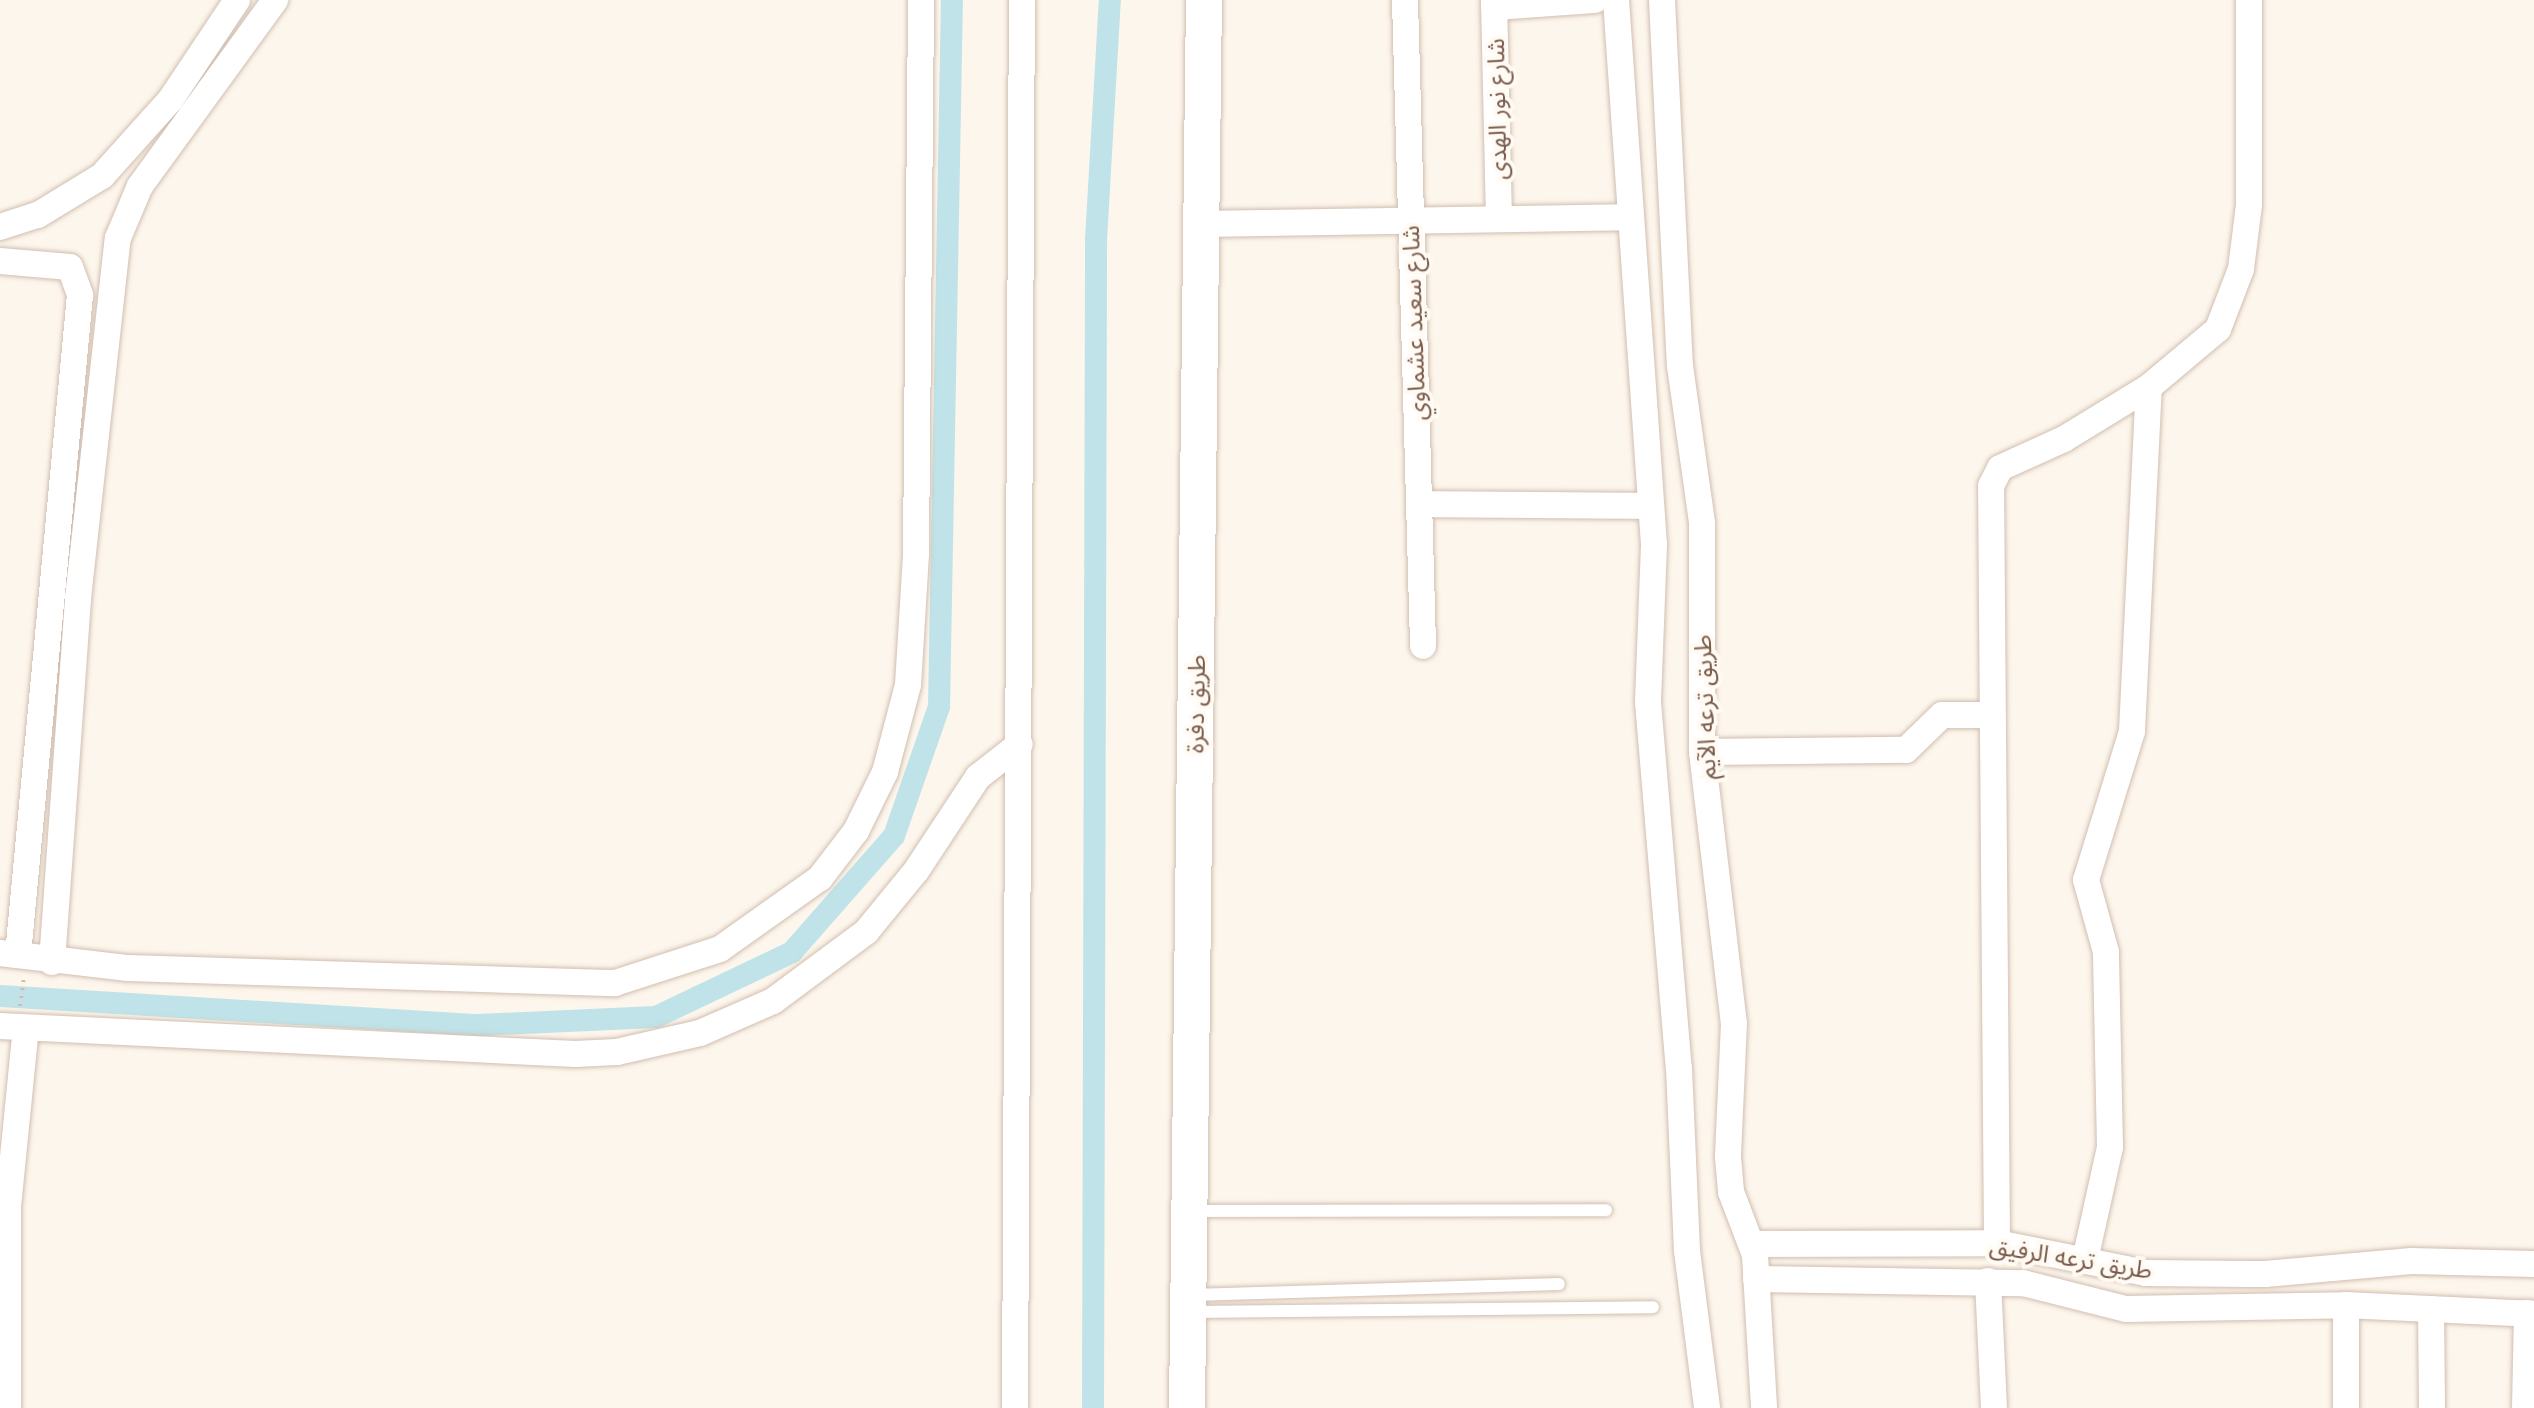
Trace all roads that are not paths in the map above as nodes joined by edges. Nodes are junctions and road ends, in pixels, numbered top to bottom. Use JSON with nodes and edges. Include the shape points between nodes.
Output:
{"nodes":[{"id":1,"x":237,"y":0,"type":"edge"},
{"id":2,"x":275,"y":0,"type":"edge"},
{"id":3,"x":921,"y":0,"type":"edge"},
{"id":4,"x":1022,"y":0,"type":"edge"},
{"id":5,"x":1204,"y":0,"type":"edge"},
{"id":6,"x":1405,"y":0,"type":"edge"},
{"id":7,"x":1595,"y":0,"type":"edge"},
{"id":8,"x":1616,"y":0,"type":"edge"},
{"id":9,"x":1662,"y":0,"type":"edge"},
{"id":10,"x":2249,"y":0,"type":"edge"},
{"id":11,"x":1494,"y":3,"type":"edge"},
{"id":12,"x":1629,"y":217,"type":"junction"},
{"id":13,"x":1499,"y":218,"type":"junction"},
{"id":14,"x":1411,"y":219,"type":"junction"},
{"id":15,"x":1198,"y":224,"type":"junction"},
{"id":16,"x":0,"y":227,"type":"edge"},
{"id":17,"x":0,"y":261,"type":"edge"},
{"id":18,"x":2149,"y":387,"type":"junction"},
{"id":19,"x":1419,"y":504,"type":"junction"},
{"id":20,"x":1649,"y":506,"type":"junction"},
{"id":21,"x":1423,"y":646,"type":"dead end"},
{"id":22,"x":1988,"y":715,"type":"junction"},
{"id":23,"x":1020,"y":744,"type":"junction"},
{"id":24,"x":1702,"y":752,"type":"junction"},
{"id":25,"x":24,"y":957,"type":"edge"},
{"id":26,"x":15,"y":1027,"type":"edge"},
{"id":27,"x":1606,"y":1210,"type":"dead end"},
{"id":28,"x":1190,"y":1211,"type":"junction"},
{"id":29,"x":1997,"y":1243,"type":"junction"},
{"id":30,"x":1751,"y":1244,"type":"junction"},
{"id":31,"x":2085,"y":1260,"type":"junction"},
{"id":32,"x":2534,"y":1264,"type":"edge"},
{"id":33,"x":1756,"y":1279,"type":"junction"},
{"id":34,"x":1988,"y":1281,"type":"junction"},
{"id":35,"x":1559,"y":1284,"type":"dead end"},
{"id":36,"x":1189,"y":1304,"type":"junction"},
{"id":37,"x":2346,"y":1305,"type":"junction"},
{"id":38,"x":1653,"y":1307,"type":"dead end"},
{"id":39,"x":2431,"y":1309,"type":"junction"},
{"id":40,"x":2530,"y":1314,"type":"edge"},
{"id":41,"x":8,"y":1408,"type":"edge"},
{"id":42,"x":1015,"y":1408,"type":"edge"},
{"id":43,"x":1187,"y":1408,"type":"edge"},
{"id":44,"x":1707,"y":1408,"type":"edge"},
{"id":45,"x":1764,"y":1408,"type":"edge"},
{"id":46,"x":1994,"y":1408,"type":"edge"},
{"id":47,"x":2346,"y":1408,"type":"edge"},
{"id":48,"x":2432,"y":1408,"type":"edge"},
{"id":49,"x":2525,"y":1408,"type":"edge"}],
"edges":[{"from":1,"to":16,"type":"street","via":[[171,99],[102,176],[38,215]]},
{"from":2,"to":25,"type":"street","via":[[140,186],[118,238],[78,598]]},
{"from":3,"to":25,"type":"street","via":[[916,554],[908,685],[885,772],[856,831],[820,878],[720,949],[615,983]]},
{"from":4,"to":23,"type":"street"},
{"from":5,"to":15,"type":"main road","name":"طريق دفرة"},
{"from":6,"to":14,"type":"street","name":"شارع سعيد عشماوي"},
{"from":7,"to":11,"type":"street"},
{"from":8,"to":12,"type":"street"},
{"from":9,"to":24,"type":"street","name":"طريق ترعه الآيم","via":[[1680,366],[1702,523]]},
{"from":10,"to":18,"type":"street","via":[[2249,205],[2241,269],[2218,329]]},
{"from":11,"to":13,"type":"street","name":"شارع نور الهدى"},
{"from":12,"to":13,"type":"street"},
{"from":12,"to":20,"type":"street"},
{"from":13,"to":14,"type":"street"},
{"from":14,"to":15,"type":"street"},
{"from":14,"to":19,"type":"street","name":"شارع سعيد عشماوي"},
{"from":15,"to":28,"type":"main road","name":"طريق دفرة"},
{"from":17,"to":25,"type":"street","via":[[70,267],[80,295]]},
{"from":18,"to":22,"type":"street","via":[[2064,439],[2017,457],[2000,468],[1991,486]]},
{"from":18,"to":31,"type":"street","via":[[2132,731],[2086,880],[2106,952],[2103,1047],[2110,1147]]},
{"from":19,"to":20,"type":"street"},
{"from":19,"to":21,"type":"street","name":"شارع سعيد عشماوي"},
{"from":20,"to":44,"type":"street","via":[[1654,545],[1648,702],[1679,1068],[1687,1251]]},
{"from":22,"to":24,"type":"street","via":[[1942,715],[1906,750]]},
{"from":22,"to":29,"type":"street"},
{"from":23,"to":26,"type":"street","via":[[978,777],[916,871],[866,932],[773,1001],[700,1033],[617,1052],[575,1054]]},
{"from":23,"to":42,"type":"street"},
{"from":24,"to":30,"type":"street","name":"طريق ترعه الآيم","via":[[1734,1023],[1729,1175]]},
{"from":26,"to":41,"type":"street"},
{"from":27,"to":28,"type":"lane"},
{"from":28,"to":36,"type":"main road","name":"طريق دفرة"},
{"from":29,"to":30,"type":"street","name":"طريق ترعه الرفيق"},
{"from":29,"to":31,"type":"street","name":"طريق ترعه الرفيق"},
{"from":30,"to":33,"type":"street","name":"طريق ترعه الآيم"},
{"from":31,"to":32,"type":"street","name":"طريق ترعه الرفيق","via":[[2146,1273],[2235,1274],[2411,1261]]},
{"from":33,"to":34,"type":"street","name":"طريق ترعه الرفيق"},
{"from":33,"to":45,"type":"street","name":"طريق ترعه الآيم"},
{"from":34,"to":37,"type":"street","name":"طريق ترعه الرفيق","via":[[2023,1283],[2126,1309]]},
{"from":34,"to":46,"type":"street"},
{"from":35,"to":36,"type":"lane"},
{"from":36,"to":38,"type":"lane"},
{"from":36,"to":43,"type":"main road","name":"طريق دفرة"},
{"from":37,"to":39,"type":"street","name":"طريق ترعه الرفيق"},
{"from":37,"to":47,"type":"street"},
{"from":39,"to":40,"type":"street","name":"طريق ترعه الرفيق"},
{"from":39,"to":48,"type":"street"},
{"from":40,"to":49,"type":"street"}]}
